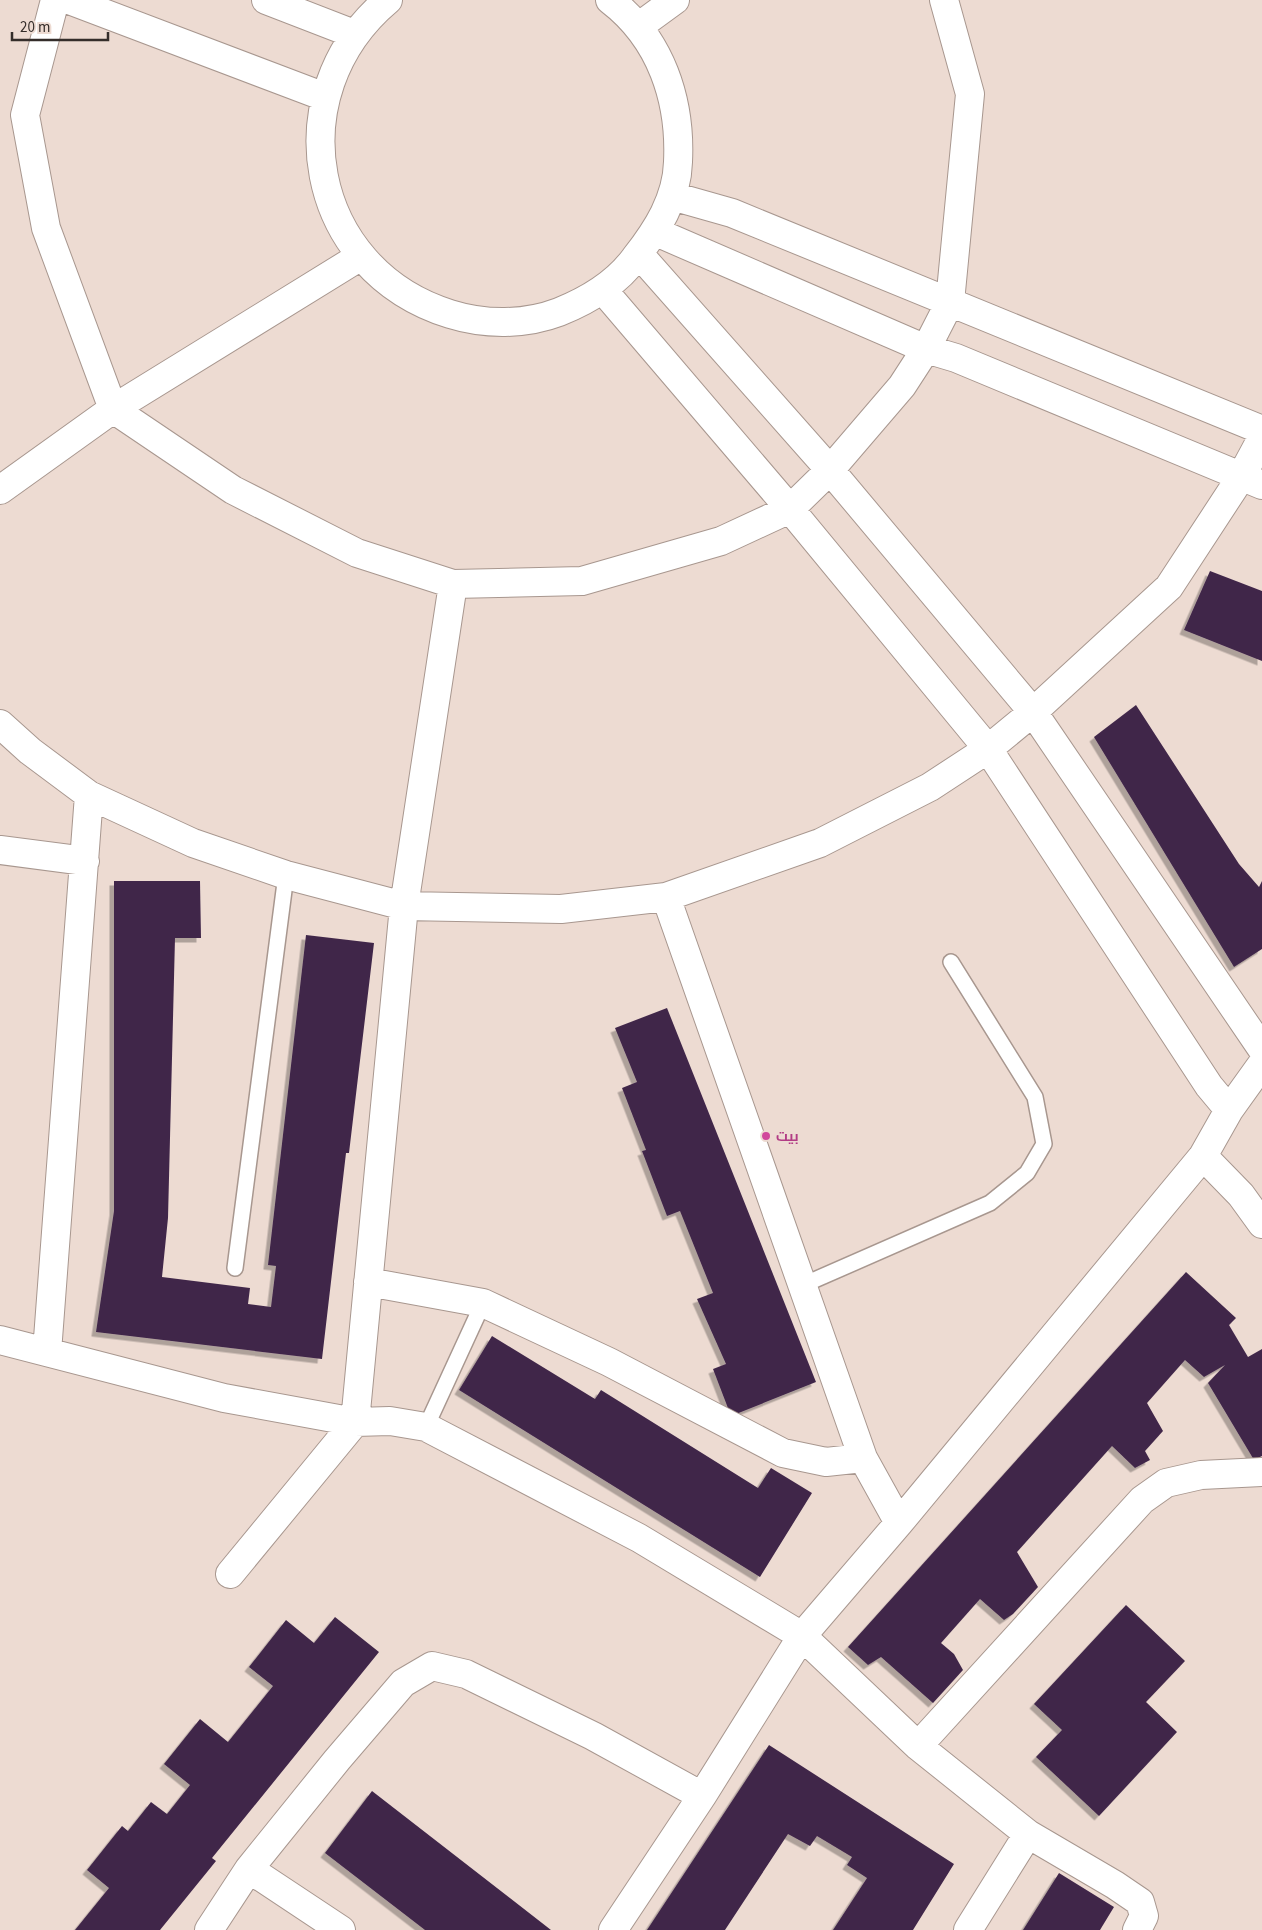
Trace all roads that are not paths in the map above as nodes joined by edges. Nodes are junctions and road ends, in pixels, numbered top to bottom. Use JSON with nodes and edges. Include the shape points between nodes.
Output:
{"nodes":[{"id":1,"x":55,"y":0,"type":"edge"},
{"id":2,"x":69,"y":0,"type":"edge"},
{"id":3,"x":266,"y":0,"type":"edge"},
{"id":4,"x":388,"y":0,"type":"edge"},
{"id":5,"x":610,"y":0,"type":"edge"},
{"id":6,"x":675,"y":0,"type":"edge"},
{"id":7,"x":944,"y":0,"type":"edge"},
{"id":8,"x":638,"y":27,"type":"junction"},
{"id":9,"x":354,"y":34,"type":"junction"},
{"id":10,"x":325,"y":97,"type":"junction"},
{"id":11,"x":672,"y":196,"type":"junction"},
{"id":12,"x":656,"y":232,"type":"junction"},
{"id":13,"x":639,"y":254,"type":"junction"},
{"id":14,"x":361,"y":256,"type":"junction"},
{"id":15,"x":602,"y":290,"type":"junction"},
{"id":16,"x":950,"y":302,"type":"junction"},
{"id":17,"x":926,"y":349,"type":"junction"},
{"id":18,"x":113,"y":408,"type":"junction"},
{"id":19,"x":1262,"y":430,"type":"edge"},
{"id":20,"x":1262,"y":438,"type":"edge"},
{"id":21,"x":830,"y":470,"type":"junction"},
{"id":22,"x":1252,"y":481,"type":"edge"},
{"id":23,"x":0,"y":490,"type":"edge"},
{"id":24,"x":790,"y":509,"type":"junction"},
{"id":25,"x":453,"y":584,"type":"junction"},
{"id":26,"x":1033,"y":712,"type":"junction"},
{"id":27,"x":0,"y":724,"type":"edge"},
{"id":28,"x":988,"y":749,"type":"junction"},
{"id":29,"x":89,"y":795,"type":"junction"},
{"id":30,"x":0,"y":850,"type":"edge"},
{"id":31,"x":85,"y":861,"type":"junction"},
{"id":32,"x":286,"y":875,"type":"junction"},
{"id":33,"x":666,"y":897,"type":"junction"},
{"id":34,"x":404,"y":906,"type":"junction"},
{"id":35,"x":951,"y":962,"type":"dead end"},
{"id":36,"x":1262,"y":1049,"type":"edge"},
{"id":37,"x":1262,"y":1064,"type":"edge"},
{"id":38,"x":1229,"y":1110,"type":"junction"},
{"id":39,"x":1203,"y":1156,"type":"junction"},
{"id":40,"x":1262,"y":1224,"type":"edge"},
{"id":41,"x":235,"y":1268,"type":"dead end"},
{"id":42,"x":368,"y":1282,"type":"junction"},
{"id":43,"x":803,"y":1286,"type":"junction"},
{"id":44,"x":483,"y":1303,"type":"junction"},
{"id":45,"x":0,"y":1340,"type":"edge"},
{"id":46,"x":48,"y":1352,"type":"junction"},
{"id":47,"x":355,"y":1422,"type":"junction"},
{"id":48,"x":426,"y":1427,"type":"junction"},
{"id":49,"x":863,"y":1458,"type":"junction"},
{"id":50,"x":1262,"y":1472,"type":"edge"},
{"id":51,"x":899,"y":1524,"type":"junction"},
{"id":52,"x":230,"y":1574,"type":"dead end"},
{"id":53,"x":802,"y":1636,"type":"junction"},
{"id":54,"x":918,"y":1746,"type":"junction"},
{"id":55,"x":702,"y":1796,"type":"junction"},
{"id":56,"x":1028,"y":1834,"type":"junction"},
{"id":57,"x":249,"y":1869,"type":"junction"},
{"id":58,"x":209,"y":1930,"type":"edge"},
{"id":59,"x":341,"y":1930,"type":"edge"},
{"id":60,"x":614,"y":1930,"type":"edge"},
{"id":61,"x":968,"y":1930,"type":"edge"},
{"id":62,"x":1137,"y":1930,"type":"edge"}],
"edges":[{"from":1,"to":18,"type":"street","via":[[25,115],[46,228]]},
{"from":2,"to":10,"type":"street"},
{"from":3,"to":9,"type":"street"},
{"from":4,"to":9,"type":"street"},
{"from":5,"to":8,"type":"street"},
{"from":6,"to":8,"type":"street"},
{"from":7,"to":16,"type":"street","via":[[970,94]]},
{"from":8,"to":11,"type":"street","via":[[668,79],[676,107],[680,137]]},
{"from":9,"to":10,"type":"street","via":[[339,60]]},
{"from":10,"to":14,"type":"street","via":[[320,146],[323,176],[331,205]]},
{"from":11,"to":12,"type":"street"},
{"from":11,"to":16,"type":"street","via":[[732,213]]},
{"from":12,"to":13,"type":"street"},
{"from":12,"to":17,"type":"street"},
{"from":13,"to":15,"type":"street","via":[[626,271]]},
{"from":13,"to":21,"type":"street"},
{"from":14,"to":15,"type":"street","via":[[382,278],[406,295],[432,309],[461,318],[490,322],[549,316]]},
{"from":14,"to":18,"type":"street"},
{"from":15,"to":24,"type":"street"},
{"from":16,"to":17,"type":"street"},
{"from":16,"to":19,"type":"street"},
{"from":17,"to":21,"type":"street","via":[[902,386]]},
{"from":17,"to":22,"type":"street","via":[[956,358]]},
{"from":18,"to":23,"type":"street"},
{"from":18,"to":25,"type":"street","via":[[233,490],[356,553]]},
{"from":20,"to":22,"type":"street"},
{"from":21,"to":24,"type":"street"},
{"from":21,"to":26,"type":"street"},
{"from":22,"to":26,"type":"street","via":[[1169,587]]},
{"from":24,"to":25,"type":"street","via":[[721,541],[582,581]]},
{"from":24,"to":28,"type":"street"},
{"from":25,"to":34,"type":"street"},
{"from":26,"to":28,"type":"street"},
{"from":26,"to":36,"type":"street"},
{"from":27,"to":29,"type":"street"},
{"from":28,"to":33,"type":"street","via":[[930,787],[820,843]]},
{"from":28,"to":38,"type":"street","via":[[1193,1061]]},
{"from":29,"to":31,"type":"street"},
{"from":29,"to":32,"type":"street","via":[[193,843]]},
{"from":30,"to":31,"type":"street"},
{"from":31,"to":46,"type":"street"},
{"from":32,"to":34,"type":"street"},
{"from":32,"to":41,"type":"lane"},
{"from":33,"to":34,"type":"street","via":[[560,909]]},
{"from":33,"to":43,"type":"street"},
{"from":34,"to":42,"type":"street"},
{"from":35,"to":43,"type":"lane","via":[[1035,1097],[1044,1144],[1027,1173],[990,1203]]},
{"from":37,"to":38,"type":"street"},
{"from":38,"to":39,"type":"street"},
{"from":39,"to":40,"type":"street","via":[[1241,1195]]},
{"from":39,"to":51,"type":"street"},
{"from":42,"to":44,"type":"street"},
{"from":42,"to":47,"type":"street"},
{"from":43,"to":49,"type":"street"},
{"from":44,"to":48,"type":"lane"},
{"from":44,"to":49,"type":"street","via":[[609,1362],[783,1453],[826,1462]]},
{"from":45,"to":46,"type":"street"},
{"from":46,"to":47,"type":"street","via":[[224,1398]]},
{"from":47,"to":48,"type":"street","via":[[390,1421]]},
{"from":47,"to":52,"type":"street"},
{"from":48,"to":53,"type":"street","via":[[639,1538]]},
{"from":49,"to":51,"type":"street"},
{"from":50,"to":54,"type":"street","via":[[1202,1475],[1166,1483],[1142,1500]]},
{"from":51,"to":53,"type":"street"},
{"from":53,"to":54,"type":"street"},
{"from":53,"to":55,"type":"street"},
{"from":54,"to":56,"type":"street"},
{"from":55,"to":57,"type":"street","via":[[593,1736],[466,1674],[432,1666],[403,1683]]},
{"from":55,"to":60,"type":"street"},
{"from":56,"to":61,"type":"street"},
{"from":56,"to":62,"type":"street","via":[[1140,1902],[1144,1916]]},
{"from":57,"to":58,"type":"street"},
{"from":57,"to":59,"type":"street"}]}
